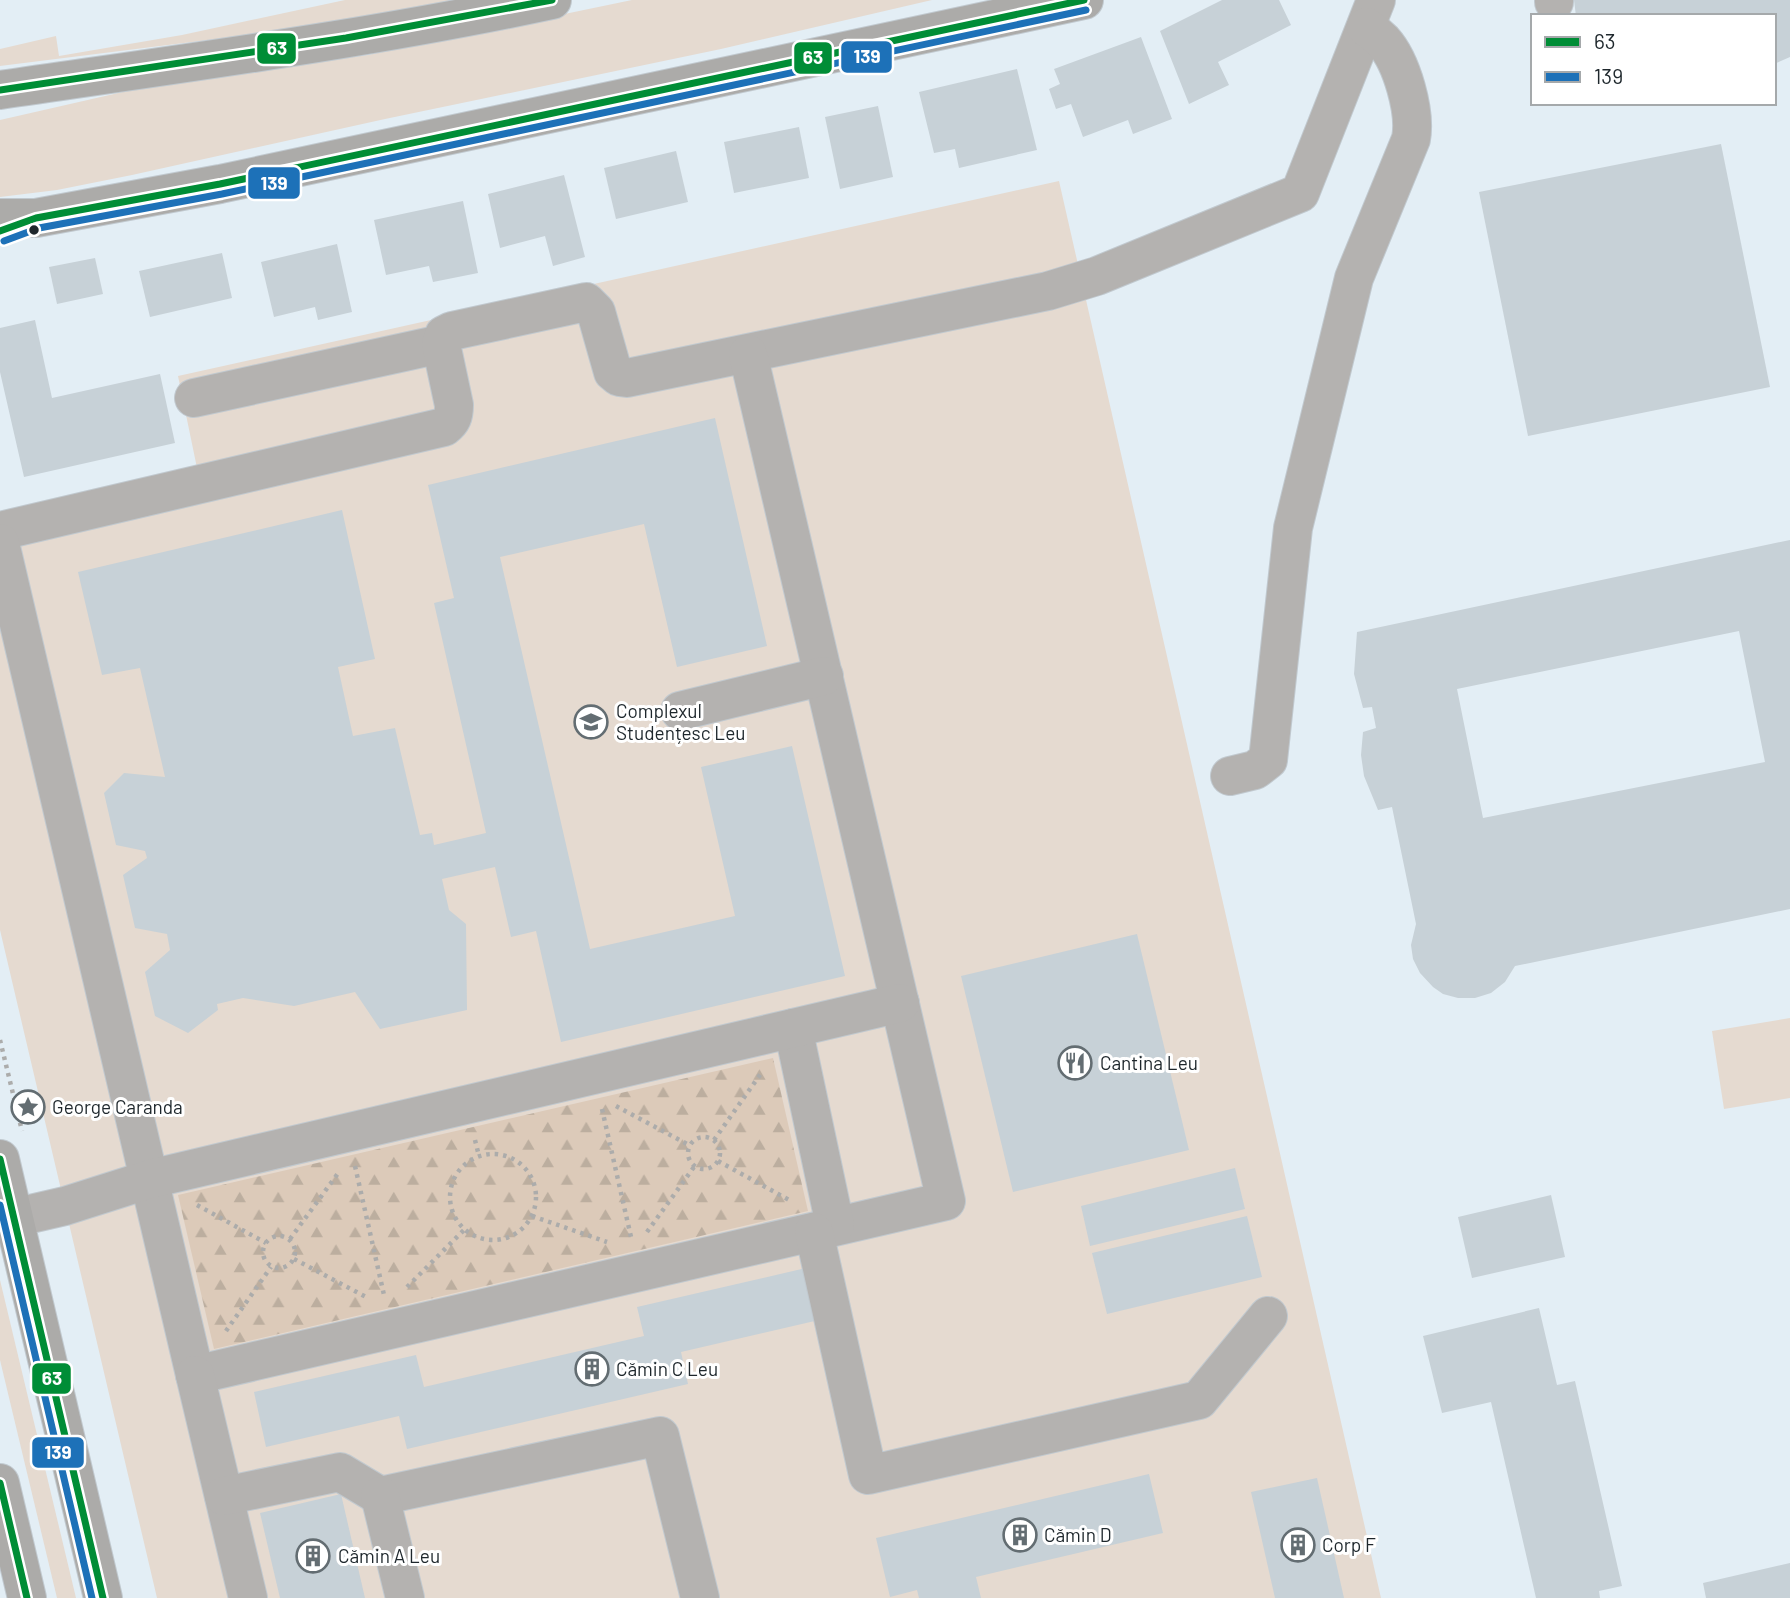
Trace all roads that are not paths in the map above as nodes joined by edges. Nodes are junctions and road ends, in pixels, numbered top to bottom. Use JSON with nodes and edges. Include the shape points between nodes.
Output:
{"nodes":[{"id":1,"x":552,"y":0,"type":"edge"},
{"id":2,"x":1084,"y":0,"type":"edge"},
{"id":3,"x":1371,"y":13,"type":"edge"},
{"id":4,"x":0,"y":90,"type":"edge"},
{"id":5,"x":18,"y":218,"type":"edge"},
{"id":6,"x":0,"y":231,"type":"edge"},
{"id":7,"x":441,"y":344,"type":"junction"},
{"id":8,"x":748,"y":354,"type":"junction"},
{"id":9,"x":194,"y":398,"type":"dead end"},
{"id":10,"x":0,"y":531,"type":"edge"},
{"id":11,"x":0,"y":543,"type":"edge"},
{"id":12,"x":824,"y":676,"type":"junction"},
{"id":13,"x":680,"y":711,"type":"dead end"},
{"id":14,"x":1230,"y":776,"type":"dead end"},
{"id":15,"x":900,"y":1003,"type":"junction"},
{"id":16,"x":793,"y":1028,"type":"junction"},
{"id":17,"x":0,"y":1159,"type":"edge"},
{"id":18,"x":150,"y":1179,"type":"junction"},
{"id":19,"x":7,"y":1219,"type":"edge"},
{"id":20,"x":824,"y":1229,"type":"junction"},
{"id":21,"x":1268,"y":1316,"type":"dead end"},
{"id":22,"x":195,"y":1375,"type":"junction"},
{"id":23,"x":0,"y":1483,"type":"edge"},
{"id":24,"x":224,"y":1496,"type":"junction"},
{"id":25,"x":380,"y":1496,"type":"junction"},
{"id":26,"x":27,"y":1598,"type":"edge"},
{"id":27,"x":103,"y":1598,"type":"edge"},
{"id":28,"x":248,"y":1598,"type":"edge"},
{"id":29,"x":405,"y":1598,"type":"edge"},
{"id":30,"x":700,"y":1598,"type":"edge"}],
"edges":[{"from":1,"to":4,"type":"main road","via":[[365,36]]},
{"from":2,"to":5,"type":"main road","via":[[234,181]]},
{"from":3,"to":8,"type":"street","via":[[1300,193],[1097,276],[1048,291]]},
{"from":3,"to":14,"type":"street","via":[[1405,85],[1411,139],[1354,278],[1293,528],[1268,760],[1255,770]]},
{"from":5,"to":6,"type":"main road"},
{"from":7,"to":8,"type":"street","via":[[444,335],[452,331],[586,302],[596,312],[609,364],[619,377]]},
{"from":7,"to":9,"type":"street"},
{"from":7,"to":10,"type":"street","via":[[454,405],[454,415],[443,427]]},
{"from":8,"to":12,"type":"street"},
{"from":11,"to":18,"type":"street"},
{"from":12,"to":13,"type":"street"},
{"from":12,"to":15,"type":"street"},
{"from":15,"to":16,"type":"street"},
{"from":15,"to":20,"type":"street","via":[[946,1201]]},
{"from":16,"to":18,"type":"street","via":[[597,1086],[350,1143]]},
{"from":16,"to":20,"type":"street"},
{"from":17,"to":19,"type":"main road"},
{"from":18,"to":19,"type":"street"},
{"from":18,"to":22,"type":"street"},
{"from":19,"to":27,"type":"main road"},
{"from":20,"to":21,"type":"street","via":[[868,1475],[1199,1400]]},
{"from":20,"to":22,"type":"street","via":[[636,1262],[389,1319]]},
{"from":22,"to":24,"type":"street"},
{"from":23,"to":26,"type":"main road"},
{"from":24,"to":25,"type":"street","via":[[340,1472]]},
{"from":24,"to":28,"type":"street"},
{"from":25,"to":29,"type":"street"},
{"from":25,"to":30,"type":"street","via":[[660,1436]]}]}
